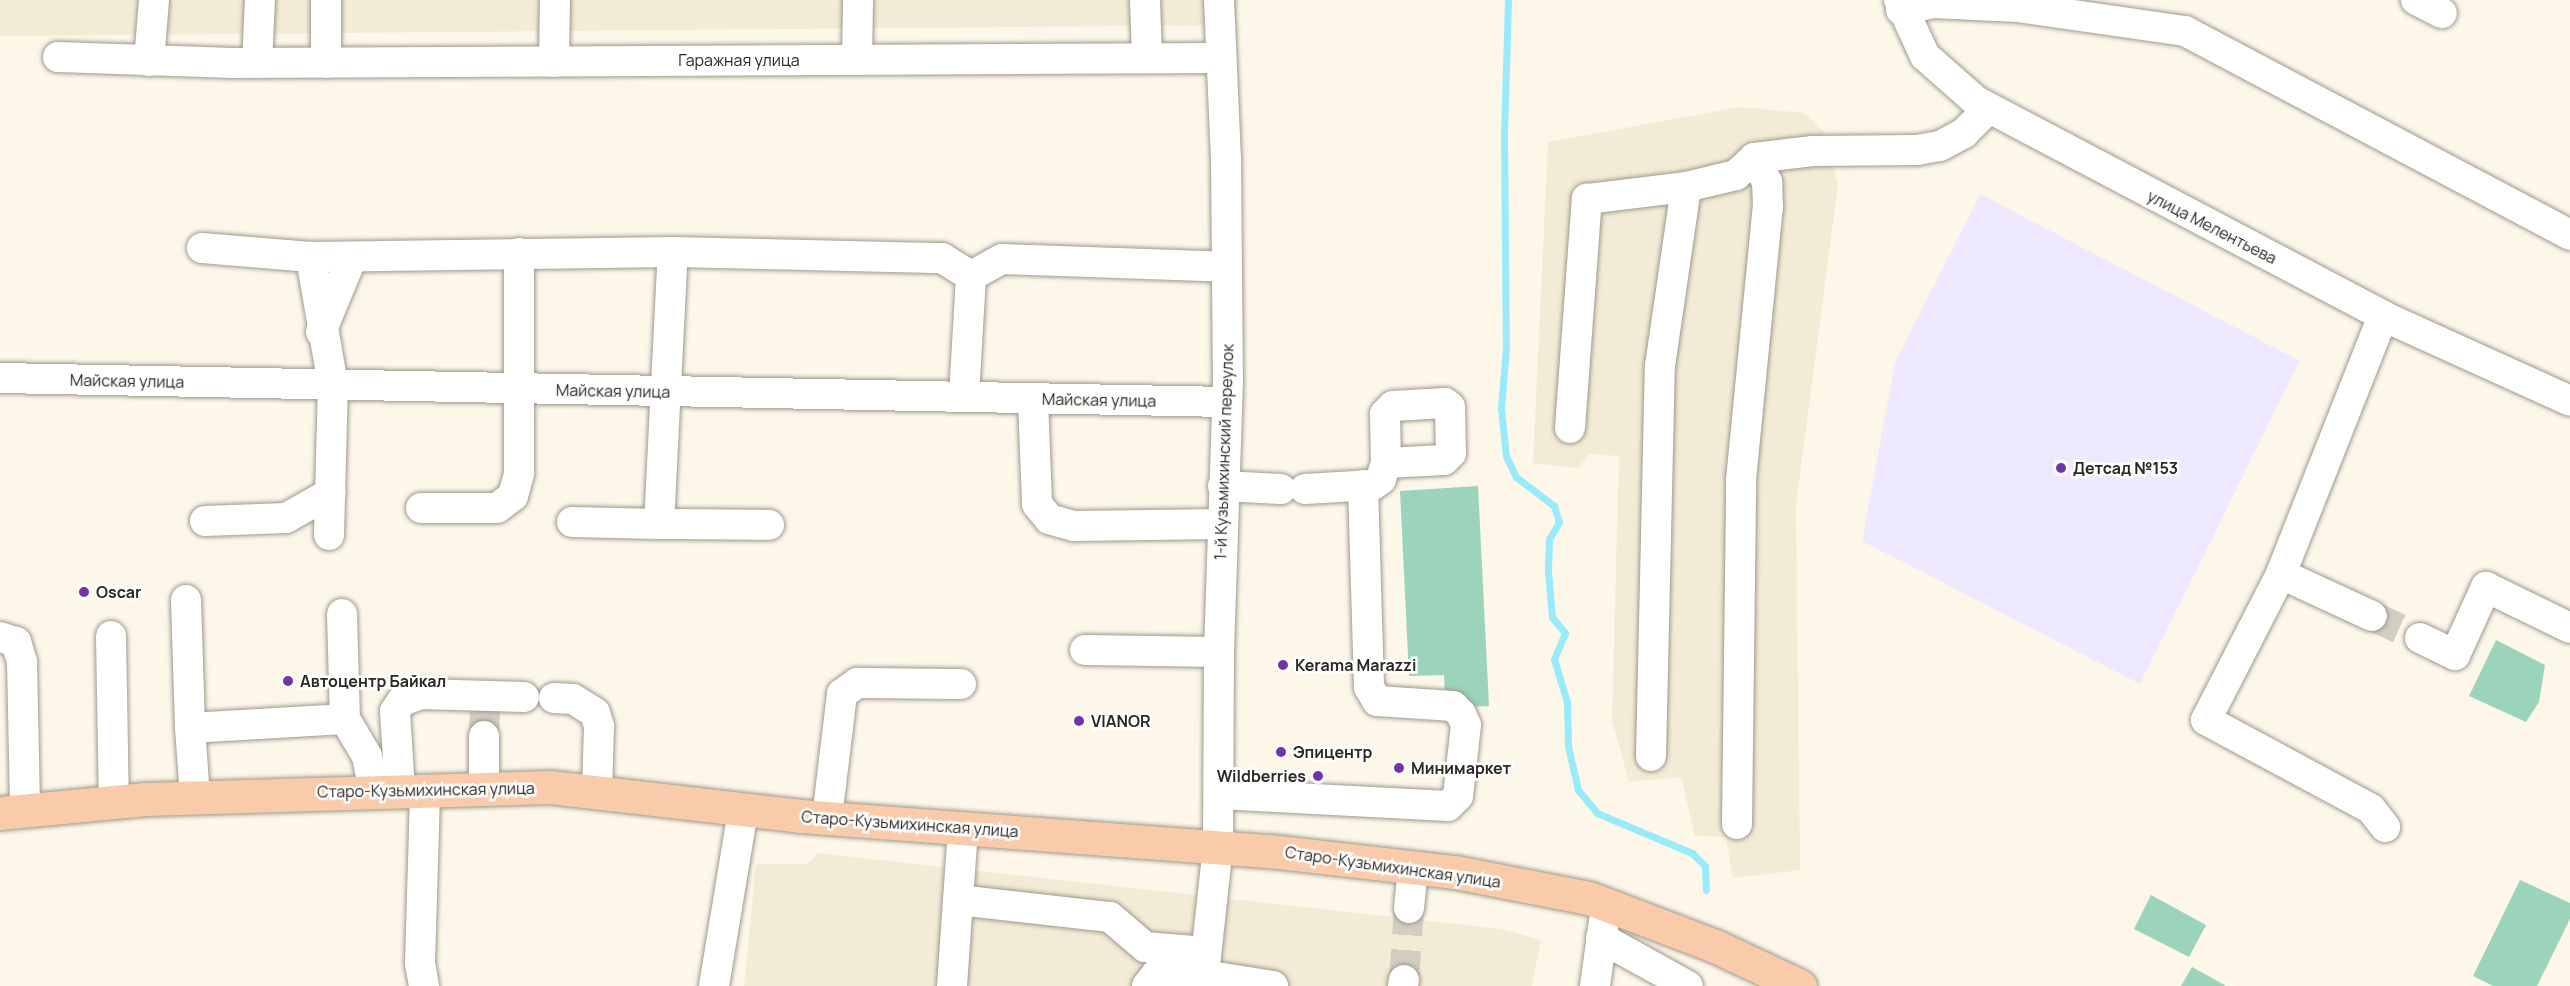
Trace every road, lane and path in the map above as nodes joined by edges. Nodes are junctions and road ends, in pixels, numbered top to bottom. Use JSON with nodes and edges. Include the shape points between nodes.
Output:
{"nodes":[{"id":1,"x":154,"y":0,"type":"edge"},
{"id":2,"x":260,"y":0,"type":"edge"},
{"id":3,"x":326,"y":0,"type":"edge"},
{"id":4,"x":555,"y":0,"type":"edge"},
{"id":5,"x":858,"y":0,"type":"edge"},
{"id":6,"x":1145,"y":0,"type":"edge"},
{"id":7,"x":1219,"y":0,"type":"edge"},
{"id":8,"x":2019,"y":4,"type":"edge"},
{"id":9,"x":1900,"y":5,"type":"edge"},
{"id":10,"x":58,"y":57,"type":"dead end"},
{"id":11,"x":1147,"y":58,"type":"junction"},
{"id":12,"x":1220,"y":58,"type":"junction"},
{"id":13,"x":149,"y":60,"type":"junction"},
{"id":14,"x":857,"y":60,"type":"junction"},
{"id":15,"x":554,"y":62,"type":"junction"},
{"id":16,"x":257,"y":63,"type":"junction"},
{"id":17,"x":326,"y":63,"type":"junction"},
{"id":18,"x":1989,"y":108,"type":"junction"},
{"id":19,"x":1754,"y":158,"type":"junction"},
{"id":20,"x":1686,"y":187,"type":"junction"},
{"id":21,"x":2570,"y":235,"type":"edge"},
{"id":22,"x":202,"y":248,"type":"dead end"},
{"id":23,"x":673,"y":252,"type":"junction"},
{"id":24,"x":519,"y":253,"type":"junction"},
{"id":25,"x":311,"y":257,"type":"junction"},
{"id":26,"x":352,"y":257,"type":"junction"},
{"id":27,"x":1226,"y":267,"type":"junction"},
{"id":28,"x":971,"y":276,"type":"junction"},
{"id":29,"x":2383,"y":316,"type":"junction"},
{"id":30,"x":321,"y":332,"type":"junction"},
{"id":31,"x":0,"y":378,"type":"edge"},
{"id":32,"x":333,"y":385,"type":"junction"},
{"id":33,"x":516,"y":389,"type":"junction"},
{"id":34,"x":664,"y":391,"type":"junction"},
{"id":35,"x":964,"y":395,"type":"junction"},
{"id":36,"x":1033,"y":399,"type":"junction"},
{"id":37,"x":1226,"y":402,"type":"junction"},
{"id":38,"x":2570,"y":402,"type":"edge"},
{"id":39,"x":1570,"y":428,"type":"dead end"},
{"id":40,"x":1386,"y":463,"type":"dead end"},
{"id":41,"x":1363,"y":485,"type":"junction"},
{"id":42,"x":1223,"y":486,"type":"junction"},
{"id":43,"x":330,"y":493,"type":"junction"},
{"id":44,"x":421,"y":508,"type":"dead end"},
{"id":45,"x":205,"y":521,"type":"dead end"},
{"id":46,"x":572,"y":522,"type":"dead end"},
{"id":47,"x":659,"y":524,"type":"junction"},
{"id":48,"x":1222,"y":524,"type":"junction"},
{"id":49,"x":769,"y":525,"type":"dead end"},
{"id":50,"x":329,"y":535,"type":"dead end"},
{"id":51,"x":2281,"y":574,"type":"junction"},
{"id":52,"x":186,"y":600,"type":"dead end"},
{"id":53,"x":342,"y":614,"type":"dead end"},
{"id":54,"x":2372,"y":616,"type":"tunnel mouth"},
{"id":55,"x":2570,"y":628,"type":"edge"},
{"id":56,"x":111,"y":636,"type":"dead end"},
{"id":57,"x":0,"y":637,"type":"edge"},
{"id":58,"x":2420,"y":638,"type":"tunnel mouth"},
{"id":59,"x":1085,"y":650,"type":"dead end"},
{"id":60,"x":1219,"y":652,"type":"junction"},
{"id":61,"x":961,"y":684,"type":"dead end"},
{"id":62,"x":524,"y":697,"type":"dead end"},
{"id":63,"x":554,"y":698,"type":"dead end"},
{"id":64,"x":345,"y":719,"type":"junction"},
{"id":65,"x":190,"y":728,"type":"junction"},
{"id":66,"x":484,"y":736,"type":"tunnel mouth"},
{"id":67,"x":1651,"y":756,"type":"dead end"},
{"id":68,"x":484,"y":789,"type":"junction"},
{"id":69,"x":400,"y":791,"type":"junction"},
{"id":70,"x":597,"y":792,"type":"junction"},
{"id":71,"x":1219,"y":795,"type":"junction"},
{"id":72,"x":195,"y":797,"type":"junction"},
{"id":73,"x":114,"y":802,"type":"junction"},
{"id":74,"x":743,"y":810,"type":"junction"},
{"id":75,"x":13,"y":812,"type":"edge"},
{"id":76,"x":827,"y":818,"type":"junction"},
{"id":77,"x":2373,"y":821,"type":"dead end"},
{"id":78,"x":1737,"y":824,"type":"dead end"},
{"id":79,"x":963,"y":828,"type":"junction"},
{"id":80,"x":1218,"y":846,"type":"junction"},
{"id":81,"x":1413,"y":867,"type":"junction"},
{"id":82,"x":958,"y":900,"type":"junction"},
{"id":83,"x":1606,"y":905,"type":"junction"},
{"id":84,"x":1409,"y":908,"type":"tunnel mouth"},
{"id":85,"x":1601,"y":938,"type":"junction"},
{"id":86,"x":1205,"y":964,"type":"junction"},
{"id":87,"x":424,"y":986,"type":"edge"},
{"id":88,"x":714,"y":986,"type":"edge"},
{"id":89,"x":952,"y":986,"type":"edge"},
{"id":90,"x":1147,"y":986,"type":"edge"},
{"id":91,"x":1273,"y":986,"type":"edge"},
{"id":92,"x":1595,"y":986,"type":"edge"},
{"id":93,"x":1688,"y":986,"type":"edge"},
{"id":94,"x":1800,"y":986,"type":"edge"}],
"edges":[{"from":1,"to":13,"type":"street"},
{"from":2,"to":16,"type":"street"},
{"from":3,"to":17,"type":"street"},
{"from":4,"to":15,"type":"street"},
{"from":5,"to":14,"type":"street"},
{"from":6,"to":11,"type":"street"},
{"from":7,"to":12,"type":"street","name":"1-й Кузьмихинский переулок"},
{"from":8,"to":9,"type":"street"},
{"from":8,"to":21,"type":"street","via":[[2185,31]]},
{"from":9,"to":18,"type":"street","name":"улица Мелентьева","via":[[1916,41],[1939,72]]},
{"from":10,"to":13,"type":"street","name":"Гаражная улица"},
{"from":11,"to":12,"type":"street","name":"Гаражная улица"},
{"from":11,"to":14,"type":"street","name":"Гаражная улица"},
{"from":12,"to":27,"type":"street","name":"1-й Кузьмихинский переулок"},
{"from":13,"to":16,"type":"street","name":"Гаражная улица"},
{"from":14,"to":15,"type":"street","name":"Гаражная улица"},
{"from":15,"to":17,"type":"street","name":"Гаражная улица"},
{"from":16,"to":17,"type":"street","name":"Гаражная улица"},
{"from":18,"to":19,"type":"street","via":[[1964,133],[1940,146],[1917,150],[1813,151]]},
{"from":18,"to":29,"type":"street","name":"улица Мелентьева"},
{"from":19,"to":20,"type":"street","via":[[1736,175]]},
{"from":19,"to":78,"type":"street","via":[[1767,182],[1768,207],[1741,480]]},
{"from":20,"to":39,"type":"street","via":[[1587,199]]},
{"from":20,"to":67,"type":"street","via":[[1660,366]]},
{"from":22,"to":25,"type":"street"},
{"from":23,"to":24,"type":"street"},
{"from":23,"to":28,"type":"street","via":[[942,258]]},
{"from":23,"to":34,"type":"street","via":[[670,361]]},
{"from":24,"to":26,"type":"street"},
{"from":24,"to":33,"type":"street"},
{"from":25,"to":26,"type":"street"},
{"from":25,"to":30,"type":"street"},
{"from":26,"to":30,"type":"street"},
{"from":27,"to":28,"type":"street","via":[[1002,259]]},
{"from":27,"to":37,"type":"street","name":"1-й Кузьмихинский переулок"},
{"from":28,"to":35,"type":"street"},
{"from":29,"to":38,"type":"street","name":"улица Мелентьева"},
{"from":29,"to":51,"type":"street"},
{"from":30,"to":32,"type":"street"},
{"from":31,"to":32,"type":"street","name":"Майская улица"},
{"from":32,"to":33,"type":"street","name":"Майская улица"},
{"from":32,"to":43,"type":"street"},
{"from":33,"to":34,"type":"street","name":"Майская улица"},
{"from":33,"to":44,"type":"street","via":[[519,473],[513,496],[497,508]]},
{"from":34,"to":35,"type":"street","name":"Майская улица"},
{"from":34,"to":47,"type":"street"},
{"from":35,"to":36,"type":"street","name":"Майская улица"},
{"from":36,"to":37,"type":"street","name":"Майская улица"},
{"from":36,"to":48,"type":"street","via":[[1037,504],[1049,519],[1074,526]]},
{"from":37,"to":42,"type":"street","name":"1-й Кузьмихинский переулок"},
{"from":40,"to":41,"type":"street","via":[[1381,479],[1373,485]]},
{"from":41,"to":42,"type":"street","via":[[1293,489]]},
{"from":41,"to":71,"type":"street","via":[[1369,687],[1377,701],[1453,706],[1461,714],[1466,725],[1458,796],[1448,806]]},
{"from":42,"to":48,"type":"street","name":"1-й Кузьмихинский переулок"},
{"from":43,"to":45,"type":"street","via":[[286,518]]},
{"from":43,"to":50,"type":"street"},
{"from":46,"to":47,"type":"street"},
{"from":47,"to":49,"type":"street"},
{"from":48,"to":60,"type":"street","name":"1-й Кузьмихинский переулок"},
{"from":51,"to":54,"type":"street"},
{"from":51,"to":77,"type":"street","via":[[2206,720]]},
{"from":52,"to":65,"type":"street"},
{"from":53,"to":64,"type":"street"},
{"from":55,"to":58,"type":"street","via":[[2486,587],[2454,655]]},
{"from":56,"to":73,"type":"street"},
{"from":57,"to":75,"type":"street","via":[[16,642],[22,662]]},
{"from":59,"to":60,"type":"street"},
{"from":60,"to":71,"type":"street","name":"1-й Кузьмихинский переулок"},
{"from":61,"to":76,"type":"street","via":[[857,683],[842,694]]},
{"from":62,"to":69,"type":"street","via":[[485,699],[421,694],[402,701],[395,711]]},
{"from":63,"to":70,"type":"street","via":[[573,699],[595,713],[599,726]]},
{"from":64,"to":65,"type":"street"},
{"from":64,"to":69,"type":"street","via":[[366,756]]},
{"from":65,"to":72,"type":"street"},
{"from":66,"to":68,"type":"street"},
{"from":68,"to":69,"type":"main road","name":"Старо-Кузьмихинская улица"},
{"from":68,"to":70,"type":"main road","name":"Старо-Кузьмихинская улица","via":[[550,787]]},
{"from":69,"to":72,"type":"main road","name":"Старо-Кузьмихинская улица"},
{"from":69,"to":87,"type":"street"},
{"from":70,"to":74,"type":"main road","name":"Старо-Кузьмихинская улица"},
{"from":71,"to":80,"type":"street","name":"1-й Кузьмихинский переулок"},
{"from":72,"to":73,"type":"main road","name":"Старо-Кузьмихинская улица"},
{"from":73,"to":75,"type":"main road","name":"Старо-Кузьмихинская улица"},
{"from":74,"to":76,"type":"main road","name":"Старо-Кузьмихинская улица"},
{"from":74,"to":88,"type":"street"},
{"from":76,"to":79,"type":"main road","name":"Старо-Кузьмихинская улица"},
{"from":79,"to":80,"type":"main road","name":"Старо-Кузьмихинская улица"},
{"from":79,"to":82,"type":"street"},
{"from":80,"to":81,"type":"main road","name":"Старо-Кузьмихинская улица"},
{"from":80,"to":86,"type":"street","name":"1-й Кузьмихинский переулок"},
{"from":81,"to":83,"type":"main road","name":"Старо-Кузьмихинская улица","via":[[1455,872]]},
{"from":81,"to":84,"type":"street"},
{"from":82,"to":86,"type":"street","via":[[1110,917],[1145,947]]},
{"from":82,"to":89,"type":"street"},
{"from":83,"to":85,"type":"street"},
{"from":83,"to":94,"type":"main road","name":"Старо-Кузьмихинская улица","via":[[1715,946]]},
{"from":85,"to":92,"type":"street"},
{"from":85,"to":93,"type":"street"},
{"from":86,"to":90,"type":"street","via":[[1157,973]]},
{"from":86,"to":91,"type":"street"}]}
